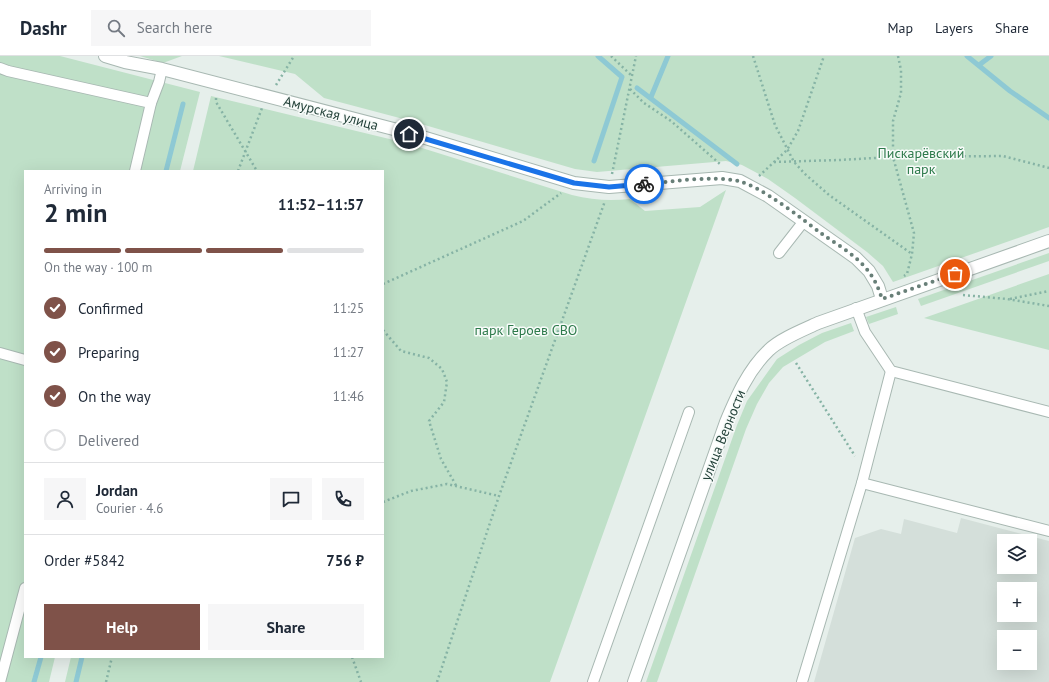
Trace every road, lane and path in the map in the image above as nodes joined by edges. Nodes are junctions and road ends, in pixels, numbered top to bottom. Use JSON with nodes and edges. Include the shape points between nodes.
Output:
{"nodes":[{"id":1,"x":104,"y":56,"type":"edge"},
{"id":2,"x":294,"y":56,"type":"edge"},
{"id":3,"x":611,"y":56,"type":"edge"},
{"id":4,"x":636,"y":56,"type":"edge"},
{"id":5,"x":753,"y":56,"type":"edge"},
{"id":6,"x":824,"y":56,"type":"edge"},
{"id":7,"x":898,"y":56,"type":"edge"},
{"id":8,"x":0,"y":68,"type":"edge"},
{"id":9,"x":162,"y":69,"type":"junction"},
{"id":10,"x":632,"y":76,"type":"junction"},
{"id":11,"x":215,"y":84,"type":"junction"},
{"id":12,"x":630,"y":89,"type":"junction"},
{"id":13,"x":268,"y":97,"type":"junction"},
{"id":14,"x":151,"y":103,"type":"junction"},
{"id":15,"x":246,"y":150,"type":"junction"},
{"id":16,"x":787,"y":150,"type":"junction"},
{"id":17,"x":893,"y":157,"type":"junction"},
{"id":18,"x":774,"y":162,"type":"junction"},
{"id":19,"x":794,"y":162,"type":"junction"},
{"id":20,"x":1049,"y":168,"type":"edge"},
{"id":21,"x":135,"y":170,"type":"edge"},
{"id":22,"x":238,"y":170,"type":"edge"},
{"id":23,"x":256,"y":170,"type":"edge"},
{"id":24,"x":611,"y":176,"type":"dead end"},
{"id":25,"x":574,"y":183,"type":"junction"},
{"id":26,"x":744,"y":183,"type":"junction"},
{"id":27,"x":607,"y":195,"type":"dead end"},
{"id":28,"x":804,"y":221,"type":"junction"},
{"id":29,"x":1049,"y":241,"type":"edge"},
{"id":30,"x":780,"y":253,"type":"dead end"},
{"id":31,"x":912,"y":254,"type":"junction"},
{"id":32,"x":900,"y":278,"type":"dead end"},
{"id":33,"x":384,"y":284,"type":"edge"},
{"id":34,"x":1049,"y":291,"type":"edge"},
{"id":35,"x":963,"y":296,"type":"dead end"},
{"id":36,"x":882,"y":299,"type":"junction"},
{"id":37,"x":1007,"y":299,"type":"junction"},
{"id":38,"x":1049,"y":306,"type":"edge"},
{"id":39,"x":856,"y":308,"type":"junction"},
{"id":40,"x":384,"y":331,"type":"edge"},
{"id":41,"x":0,"y":353,"type":"edge"},
{"id":42,"x":24,"y":360,"type":"edge"},
{"id":43,"x":796,"y":363,"type":"dead end"},
{"id":44,"x":891,"y":371,"type":"junction"},
{"id":45,"x":689,"y":412,"type":"dead end"},
{"id":46,"x":1049,"y":412,"type":"edge"},
{"id":47,"x":865,"y":471,"type":"junction"},
{"id":48,"x":862,"y":483,"type":"junction"},
{"id":49,"x":456,"y":487,"type":"junction"},
{"id":50,"x":499,"y":496,"type":"junction"},
{"id":51,"x":384,"y":502,"type":"edge"},
{"id":52,"x":1049,"y":531,"type":"edge"},
{"id":53,"x":24,"y":592,"type":"edge"},
{"id":54,"x":112,"y":658,"type":"edge"},
{"id":55,"x":352,"y":658,"type":"edge"},
{"id":56,"x":0,"y":682,"type":"edge"},
{"id":57,"x":106,"y":682,"type":"edge"},
{"id":58,"x":361,"y":682,"type":"edge"},
{"id":59,"x":437,"y":682,"type":"edge"},
{"id":60,"x":594,"y":682,"type":"edge"},
{"id":61,"x":634,"y":682,"type":"edge"},
{"id":62,"x":802,"y":682,"type":"edge"}],
"edges":[{"from":1,"to":9,"type":"street","name":"Амурская улица"},
{"from":2,"to":13,"type":"path"},
{"from":3,"to":10,"type":"path"},
{"from":4,"to":10,"type":"path"},
{"from":5,"to":16,"type":"path","via":[[775,125]]},
{"from":6,"to":16,"type":"path","via":[[798,131]]},
{"from":7,"to":17,"type":"path","via":[[901,93],[893,121]]},
{"from":8,"to":14,"type":"lane"},
{"from":9,"to":11,"type":"street","name":"Амурская улица"},
{"from":9,"to":14,"type":"lane"},
{"from":10,"to":12,"type":"path"},
{"from":11,"to":13,"type":"street","name":"Амурская улица"},
{"from":11,"to":15,"type":"path","via":[[216,102]]},
{"from":12,"to":24,"type":"path"},
{"from":12,"to":26,"type":"path"},
{"from":13,"to":15,"type":"path"},
{"from":13,"to":25,"type":"street","name":"Амурская улица","via":[[409,134]]},
{"from":14,"to":21,"type":"lane"},
{"from":15,"to":22,"type":"path"},
{"from":15,"to":23,"type":"path"},
{"from":16,"to":18,"type":"path"},
{"from":16,"to":19,"type":"path"},
{"from":17,"to":19,"type":"path"},
{"from":17,"to":20,"type":"path","via":[[1003,156]]},
{"from":17,"to":31,"type":"path","via":[[914,233]]},
{"from":18,"to":19,"type":"path"},
{"from":18,"to":26,"type":"path"},
{"from":19,"to":31,"type":"path","via":[[829,195]]},
{"from":25,"to":26,"type":"street","name":"Амурская улица","via":[[609,187],[722,178]]},
{"from":25,"to":33,"type":"path","via":[[523,221]]},
{"from":26,"to":28,"type":"street"},
{"from":27,"to":50,"type":"path"},
{"from":28,"to":30,"type":"lane"},
{"from":28,"to":36,"type":"street","via":[[856,258],[869,271]]},
{"from":29,"to":36,"type":"street","name":"улица Верности"},
{"from":31,"to":32,"type":"path","via":[[908,274]]},
{"from":34,"to":37,"type":"path"},
{"from":35,"to":37,"type":"path"},
{"from":36,"to":39,"type":"street","name":"улица Верности"},
{"from":37,"to":38,"type":"path"},
{"from":39,"to":44,"type":"lane","via":[[865,332]]},
{"from":39,"to":61,"type":"street","name":"улица Верности","via":[[794,334],[770,349],[752,370],[737,394]]},
{"from":40,"to":49,"type":"path","via":[[401,351],[429,358],[442,368],[448,382],[444,402],[429,421],[441,459]]},
{"from":41,"to":42,"type":"lane"},
{"from":43,"to":47,"type":"path"},
{"from":44,"to":46,"type":"lane"},
{"from":44,"to":47,"type":"lane"},
{"from":45,"to":60,"type":"lane"},
{"from":47,"to":48,"type":"lane"},
{"from":48,"to":52,"type":"lane"},
{"from":48,"to":62,"type":"lane"},
{"from":49,"to":50,"type":"path"},
{"from":49,"to":51,"type":"path","via":[[447,484],[411,491]]},
{"from":50,"to":59,"type":"path"},
{"from":53,"to":56,"type":"lane"},
{"from":54,"to":57,"type":"path"},
{"from":55,"to":58,"type":"path"}]}
